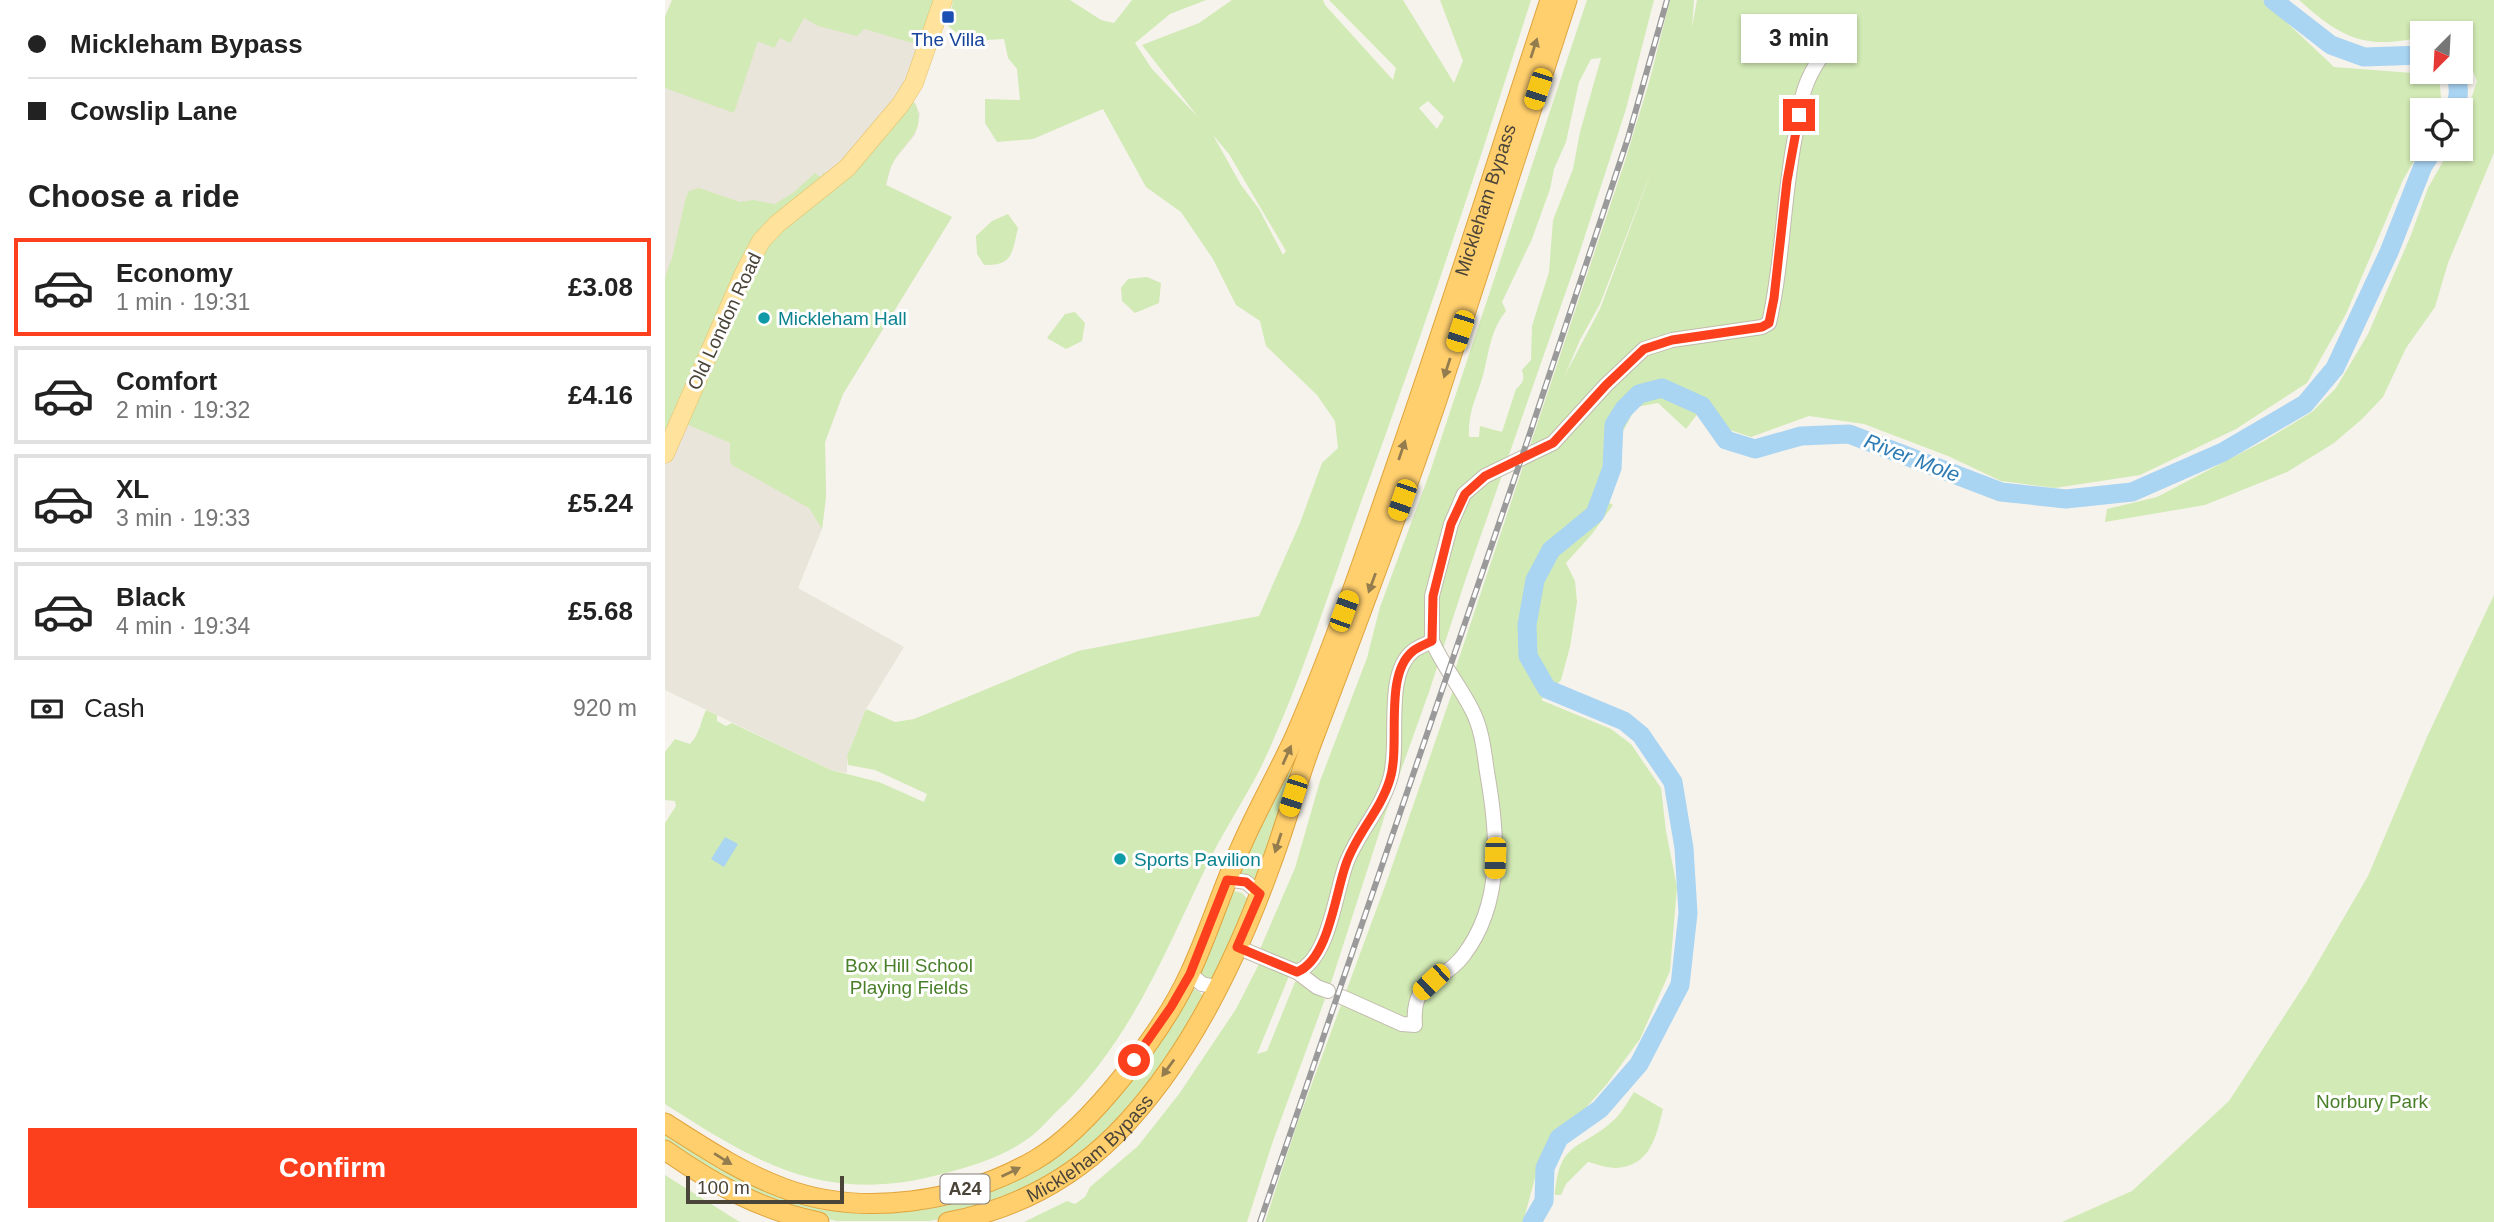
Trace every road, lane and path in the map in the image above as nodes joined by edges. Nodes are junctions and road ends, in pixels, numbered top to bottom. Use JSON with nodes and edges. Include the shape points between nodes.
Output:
{"nodes":[{"id":1,"x":943,"y":0,"type":"edge"},
{"id":2,"x":1550,"y":0,"type":"edge"},
{"id":3,"x":1567,"y":0,"type":"edge"},
{"id":4,"x":1821,"y":57,"type":"dead end"},
{"id":5,"x":665,"y":454,"type":"edge"},
{"id":6,"x":1432,"y":641,"type":"junction"},
{"id":7,"x":1227,"y":880,"type":"junction"},
{"id":8,"x":1260,"y":894,"type":"junction"},
{"id":9,"x":1237,"y":947,"type":"junction"},
{"id":10,"x":1297,"y":972,"type":"junction"},
{"id":11,"x":1190,"y":974,"type":"junction"},
{"id":12,"x":1220,"y":988,"type":"junction"},
{"id":13,"x":1328,"y":991,"type":"dead end"},
{"id":14,"x":1342,"y":997,"type":"dead end"},
{"id":15,"x":665,"y":1122,"type":"edge"},
{"id":16,"x":665,"y":1150,"type":"edge"},
{"id":17,"x":819,"y":1222,"type":"edge"},
{"id":18,"x":948,"y":1222,"type":"edge"}],
"edges":[{"from":1,"to":5,"type":"main road","name":"Old London Road","via":[[914,83],[901,104],[847,168],[761,241]]},
{"from":7,"to":2,"type":"highway","name":"Mickleham Bypass","number":"A24","one_way":true,"via":[[1297,732],[1376,525]]},
{"from":3,"to":8,"type":"highway","name":"Mickleham Bypass","number":"A24","one_way":true,"via":[[1432,415]]},
{"from":4,"to":6,"type":"street","via":[[1803,91],[1769,323],[1644,349],[1553,443],[1485,476],[1465,494],[1451,524],[1433,596]]},
{"from":6,"to":10,"type":"street","via":[[1412,651],[1400,668],[1390,780],[1356,839],[1321,946]]},
{"from":6,"to":14,"type":"street","via":[[1482,736],[1495,832],[1494,884],[1483,925],[1462,958],[1417,996],[1415,1025],[1402,1024]]},
{"from":7,"to":8,"type":"street","via":[[1246,882]]},
{"from":7,"to":11,"type":"highway","name":"Mickleham Bypass","number":"A24"},
{"from":8,"to":9,"type":"highway","name":"Mickleham Bypass","number":"A24"},
{"from":9,"to":10,"type":"street"},
{"from":9,"to":12,"type":"highway","name":"Mickleham Bypass","number":"A24"},
{"from":10,"to":13,"type":"street"},
{"from":11,"to":12,"type":"street","via":[[1202,984]]},
{"from":15,"to":11,"type":"highway","name":"Mickleham Bypass","number":"A24","one_way":true,"via":[[733,1165],[785,1189],[839,1201],[884,1203],[942,1196],[1005,1175],[1068,1136],[1111,1091]]},
{"from":12,"to":18,"type":"highway","name":"Mickleham Bypass","number":"A24","one_way":true,"via":[[1150,1094],[1086,1162],[1025,1199]]},
{"from":16,"to":17,"type":"highway","via":[[743,1198]]}]}
